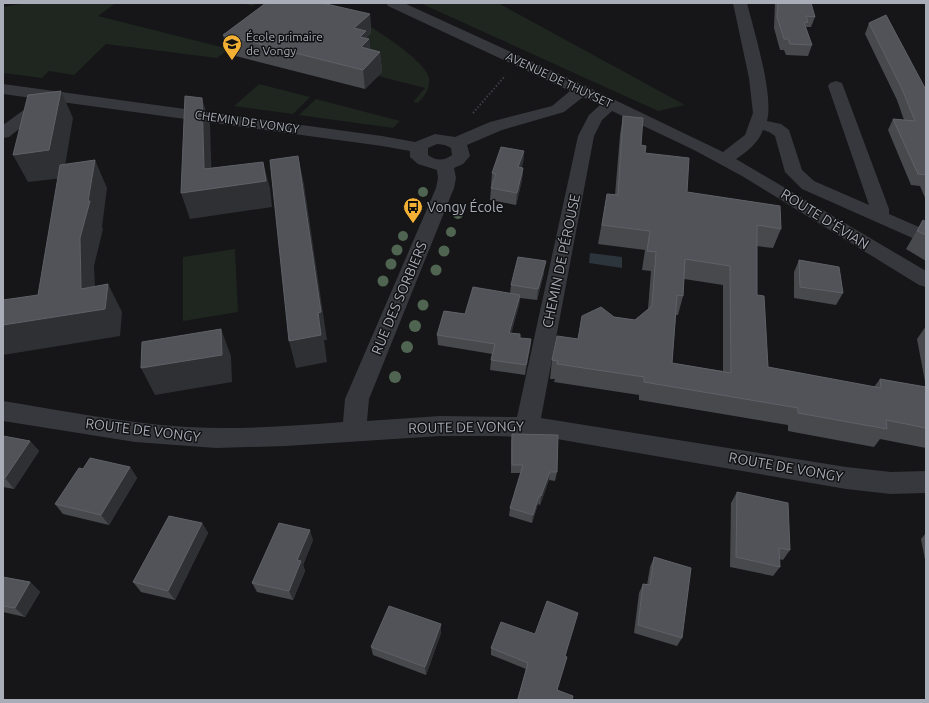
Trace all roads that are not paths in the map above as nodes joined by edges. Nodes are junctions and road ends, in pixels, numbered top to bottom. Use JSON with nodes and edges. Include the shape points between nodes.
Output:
{"nodes":[{"id":1,"x":393,"y":3,"type":"edge"},
{"id":2,"x":740,"y":3,"type":"edge"},
{"id":3,"x":836,"y":86,"type":"dead end"},
{"id":4,"x":582,"y":90,"type":"junction"},
{"id":5,"x":8,"y":93,"type":"edge"},
{"id":6,"x":52,"y":96,"type":"junction"},
{"id":7,"x":611,"y":104,"type":"junction"},
{"id":8,"x":758,"y":124,"type":"junction"},
{"id":9,"x":3,"y":133,"type":"edge"},
{"id":10,"x":456,"y":143,"type":"junction"},
{"id":11,"x":419,"y":148,"type":"junction"},
{"id":12,"x":724,"y":159,"type":"junction"},
{"id":13,"x":445,"y":165,"type":"junction"},
{"id":14,"x":878,"y":217,"type":"junction"},
{"id":15,"x":926,"y":238,"type":"edge"},
{"id":16,"x":926,"y":280,"type":"edge"},
{"id":17,"x":3,"y":411,"type":"edge"},
{"id":18,"x":527,"y":426,"type":"junction"},
{"id":19,"x":354,"y":431,"type":"junction"},
{"id":20,"x":926,"y":482,"type":"edge"}],
"edges":[{"from":1,"to":4,"type":"street","name":"AVENUE DE THUYSET"},
{"from":2,"to":8,"type":"street","via":[[761,102]]},
{"from":3,"to":14,"type":"street","via":[[880,209]]},
{"from":4,"to":7,"type":"street","name":"AVENUE DE THUYSET"},
{"from":4,"to":10,"type":"street","via":[[558,110],[496,126]]},
{"from":5,"to":6,"type":"street","name":"CHEMIN DE VONGY"},
{"from":6,"to":9,"type":"street"},
{"from":6,"to":11,"type":"street","name":"CHEMIN DE VONGY"},
{"from":7,"to":12,"type":"street","name":"AVENUE DE THUYSET"},
{"from":7,"to":18,"type":"street","name":"CHEMIN DE PÉROUSE","via":[[595,118],[586,136]]},
{"from":8,"to":12,"type":"street","via":[[747,143]]},
{"from":8,"to":14,"type":"street","via":[[775,128],[784,137],[791,165],[800,179],[818,190]]},
{"from":10,"to":11,"type":"street","via":[[435,139],[422,144]]},
{"from":10,"to":13,"type":"street","via":[[460,146],[461,156],[458,160]]},
{"from":11,"to":13,"type":"street","via":[[419,157],[423,161]]},
{"from":12,"to":16,"type":"street","name":"ROUTE D'ÉVIAN"},
{"from":13,"to":19,"type":"street","name":"RUE DES SORBIERS","via":[[445,188],[357,399]]},
{"from":14,"to":15,"type":"street"},
{"from":17,"to":19,"type":"street","name":"ROUTE DE VONGY","via":[[118,429],[200,437],[256,437]]},
{"from":18,"to":19,"type":"street","name":"ROUTE DE VONGY"},
{"from":18,"to":20,"type":"street","name":"ROUTE DE VONGY","via":[[570,430],[846,478],[891,483]]}]}
